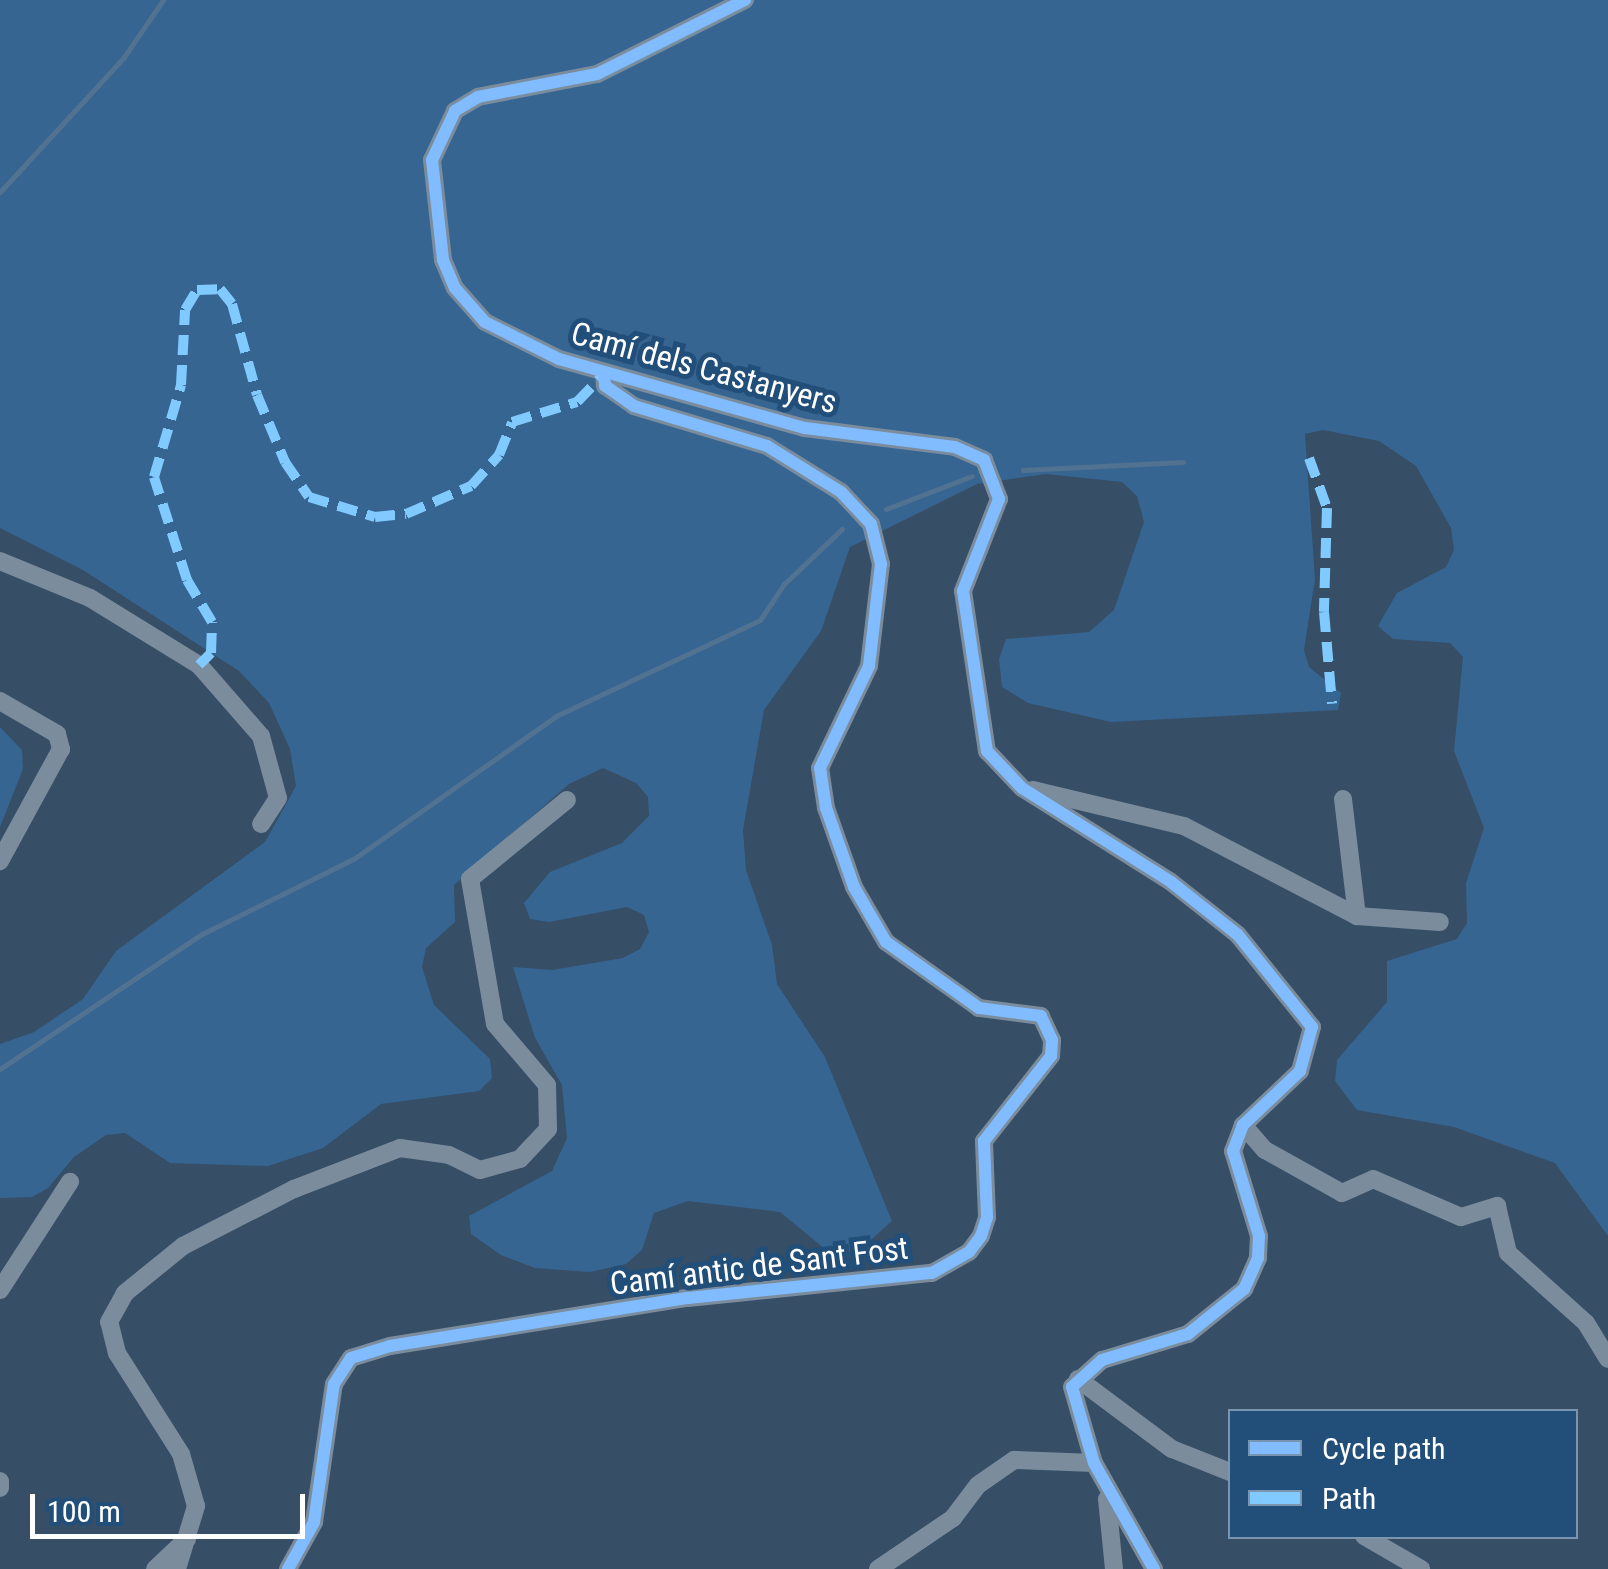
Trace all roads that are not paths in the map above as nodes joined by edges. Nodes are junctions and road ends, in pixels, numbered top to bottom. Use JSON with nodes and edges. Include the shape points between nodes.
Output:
{"nodes":[{"id":1,"x":745,"y":0,"type":"edge"},
{"id":2,"x":604,"y":374,"type":"junction"},
{"id":3,"x":0,"y":561,"type":"edge"},
{"id":4,"x":0,"y":701,"type":"edge"},
{"id":5,"x":1022,"y":788,"type":"junction"},
{"id":6,"x":567,"y":800,"type":"dead end"},
{"id":7,"x":1343,"y":800,"type":"dead end"},
{"id":8,"x":262,"y":824,"type":"dead end"},
{"id":9,"x":0,"y":861,"type":"edge"},
{"id":10,"x":1357,"y":916,"type":"junction"},
{"id":11,"x":1440,"y":922,"type":"dead end"},
{"id":12,"x":1244,"y":1126,"type":"junction"},
{"id":13,"x":70,"y":1182,"type":"dead end"},
{"id":14,"x":0,"y":1290,"type":"edge"},
{"id":15,"x":1608,"y":1359,"type":"edge"},
{"id":16,"x":1078,"y":1379,"type":"junction"},
{"id":17,"x":1094,"y":1463,"type":"junction"},
{"id":18,"x":1228,"y":1471,"type":"edge"},
{"id":19,"x":1106,"y":1488,"type":"junction"},
{"id":20,"x":187,"y":1539,"type":"junction"},
{"id":21,"x":1369,"y":1539,"type":"edge"},
{"id":22,"x":154,"y":1569,"type":"edge"},
{"id":23,"x":177,"y":1569,"type":"edge"},
{"id":24,"x":288,"y":1569,"type":"edge"},
{"id":25,"x":878,"y":1569,"type":"edge"},
{"id":26,"x":1114,"y":1569,"type":"edge"},
{"id":27,"x":1154,"y":1569,"type":"edge"},
{"id":28,"x":1420,"y":1569,"type":"edge"}],
"edges":[{"from":1,"to":2,"type":"street","name":"Camí dels Castanyers","via":[[597,74],[478,97],[455,111],[439,134],[433,215],[456,288],[486,322],[521,344]]},
{"from":2,"to":5,"type":"street","name":"Camí dels Castanyers","via":[[805,428],[954,447],[984,460],[999,499],[967,568],[963,615],[988,751]]},
{"from":2,"to":24,"type":"street","name":"Camí antic de Sant Fost","via":[[605,386],[634,406],[767,446],[842,492],[871,524],[881,564],[869,666],[824,756],[819,788],[854,887],[886,942],[979,1008],[1041,1016],[1051,1056],[984,1141],[988,1217],[981,1236],[969,1252],[932,1273],[688,1298],[351,1358],[334,1384],[314,1522]]},
{"from":3,"to":8,"type":"street","via":[[90,598],[199,665],[261,736],[278,798]]},
{"from":4,"to":9,"type":"street","via":[[57,734],[60,749]]},
{"from":5,"to":10,"type":"street","via":[[1184,826]]},
{"from":5,"to":12,"type":"street","via":[[1171,882],[1238,935],[1312,1028],[1300,1070]]},
{"from":6,"to":20,"type":"street","via":[[470,880],[494,1024],[547,1085],[548,1129],[520,1160],[480,1170],[449,1155],[400,1148],[294,1189],[183,1246],[125,1293],[109,1322],[117,1353],[181,1454],[196,1506]]},
{"from":7,"to":10,"type":"street"},
{"from":10,"to":11,"type":"street"},
{"from":12,"to":15,"type":"street","via":[[1278,1158],[1342,1193],[1373,1179],[1461,1217],[1498,1206],[1508,1253],[1586,1323]]},
{"from":12,"to":16,"type":"street","via":[[1233,1151],[1236,1175],[1259,1236],[1244,1289],[1188,1334],[1102,1360]]},
{"from":13,"to":14,"type":"street"},
{"from":16,"to":17,"type":"street","via":[[1074,1402]]},
{"from":16,"to":18,"type":"street","via":[[1172,1449]]},
{"from":17,"to":19,"type":"street"},
{"from":17,"to":25,"type":"street","via":[[1014,1460],[978,1485],[953,1518]]},
{"from":19,"to":26,"type":"street"},
{"from":19,"to":27,"type":"street"},
{"from":20,"to":22,"type":"street"},
{"from":20,"to":23,"type":"street"},
{"from":21,"to":28,"type":"street"}]}
